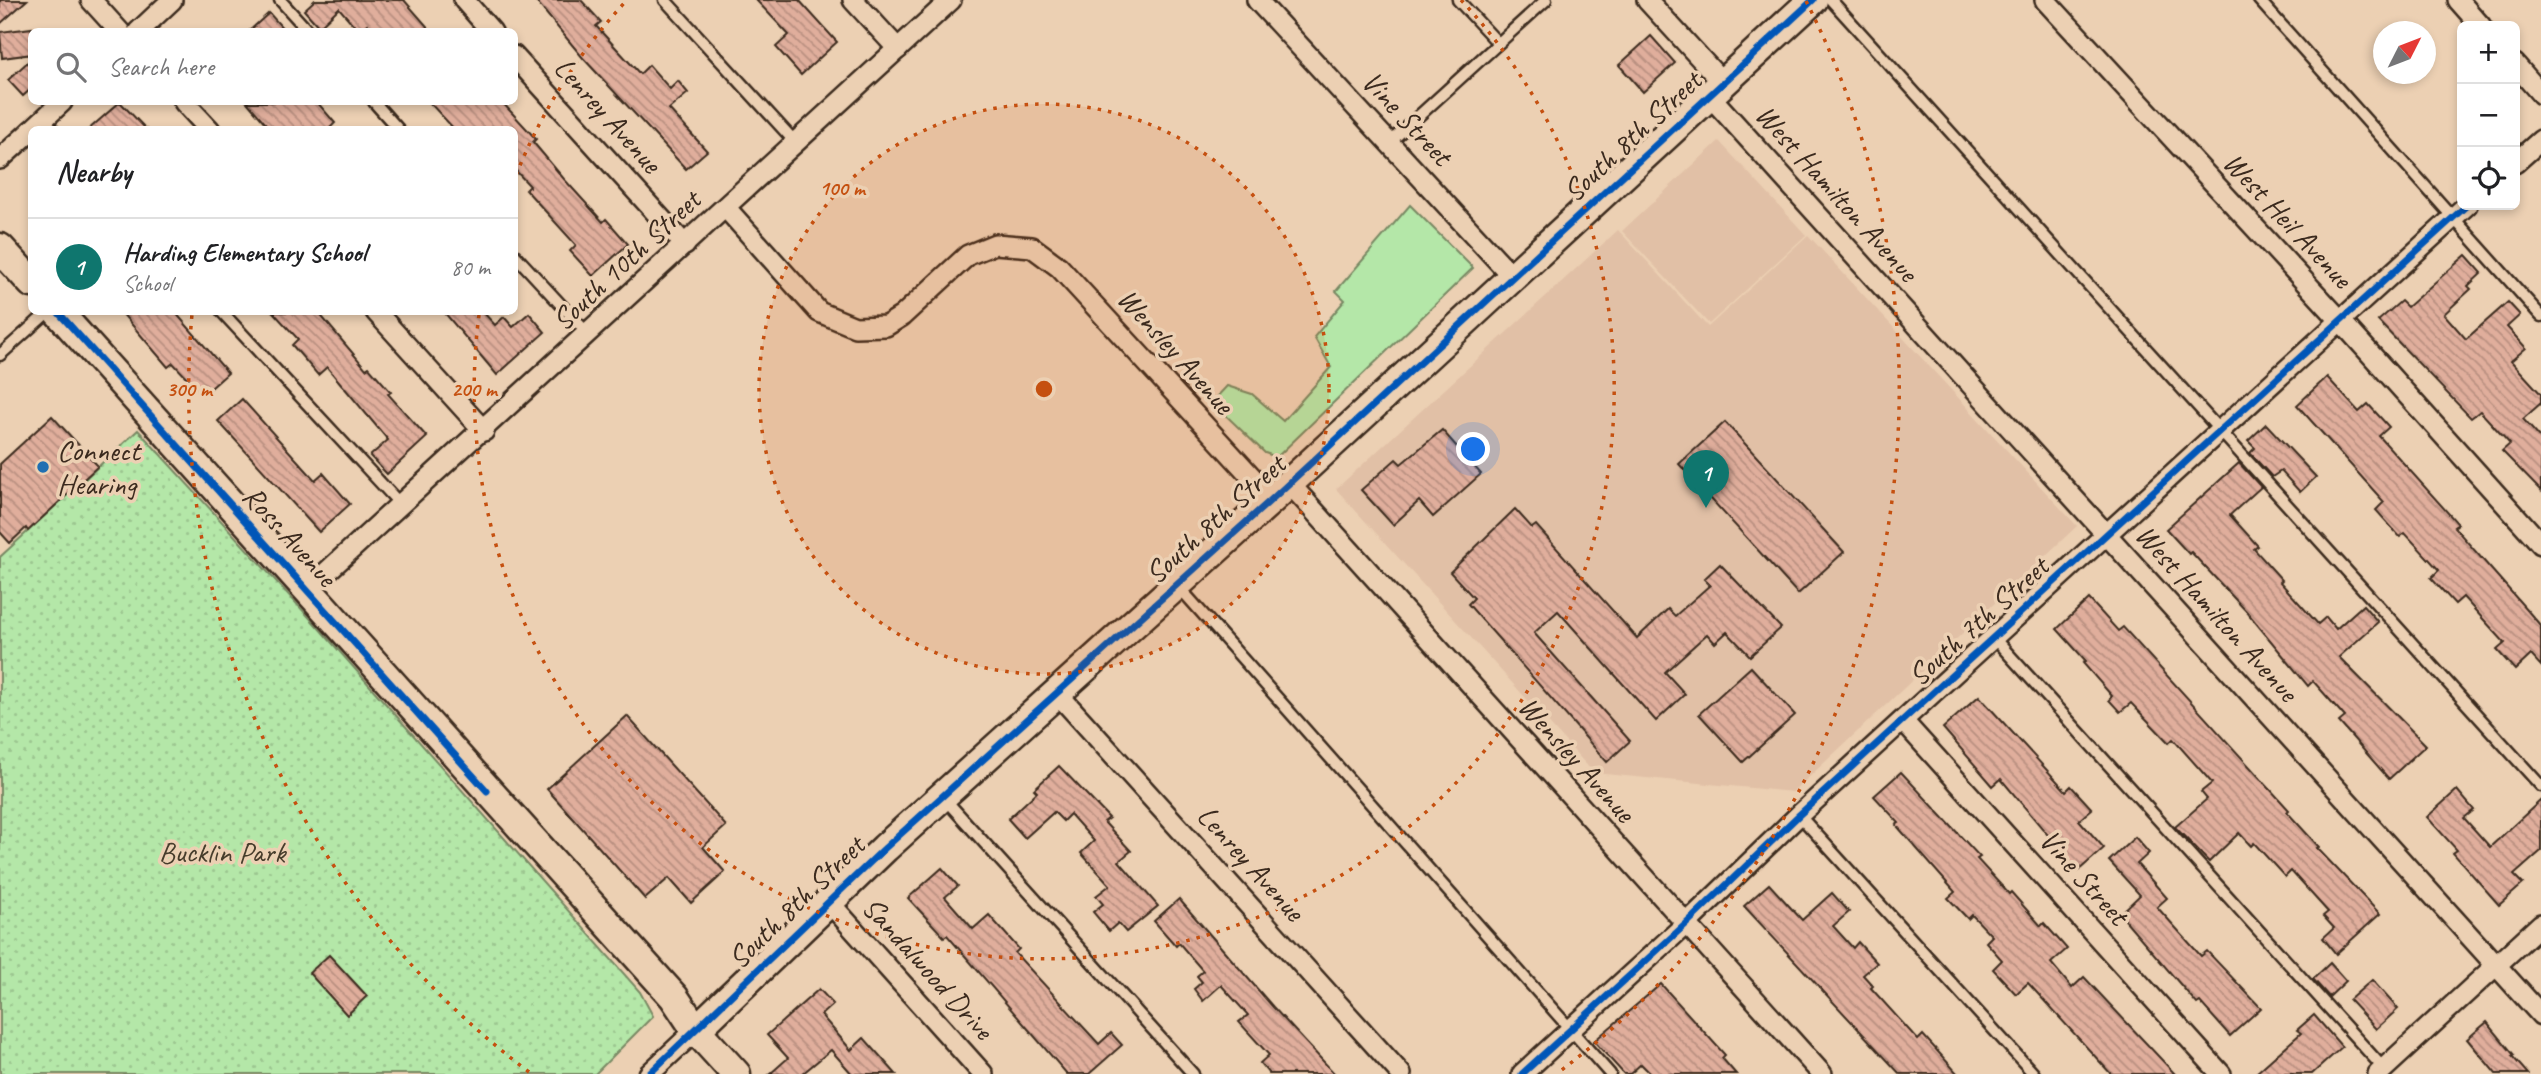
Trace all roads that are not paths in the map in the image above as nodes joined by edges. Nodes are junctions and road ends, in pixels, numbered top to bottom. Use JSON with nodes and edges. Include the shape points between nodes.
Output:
{"nodes":[{"id":1,"x":91,"y":0,"type":"edge"},
{"id":2,"x":172,"y":0,"type":"edge"},
{"id":3,"x":280,"y":0,"type":"edge"},
{"id":4,"x":464,"y":0,"type":"edge"},
{"id":5,"x":665,"y":0,"type":"edge"},
{"id":6,"x":853,"y":0,"type":"edge"},
{"id":7,"x":951,"y":0,"type":"edge"},
{"id":8,"x":1257,"y":0,"type":"edge"},
{"id":9,"x":1458,"y":0,"type":"edge"},
{"id":10,"x":1546,"y":0,"type":"edge"},
{"id":11,"x":1647,"y":0,"type":"edge"},
{"id":12,"x":1813,"y":0,"type":"edge"},
{"id":13,"x":1832,"y":0,"type":"edge"},
{"id":14,"x":2045,"y":0,"type":"edge"},
{"id":15,"x":2259,"y":0,"type":"edge"},
{"id":16,"x":2458,"y":0,"type":"edge"},
{"id":17,"x":2477,"y":21,"type":"edge"},
{"id":18,"x":116,"y":28,"type":"edge"},
{"id":19,"x":142,"y":28,"type":"edge"},
{"id":20,"x":305,"y":28,"type":"edge"},
{"id":21,"x":488,"y":28,"type":"edge"},
{"id":22,"x":1499,"y":43,"type":"junction"},
{"id":23,"x":898,"y":49,"type":"junction"},
{"id":24,"x":518,"y":60,"type":"edge"},
{"id":25,"x":2520,"y":70,"type":"edge"},
{"id":26,"x":1716,"y":89,"type":"junction"},
{"id":27,"x":2541,"y":93,"type":"edge"},
{"id":28,"x":59,"y":105,"type":"edge"},
{"id":29,"x":187,"y":105,"type":"edge"},
{"id":30,"x":377,"y":105,"type":"edge"},
{"id":31,"x":41,"y":126,"type":"edge"},
{"id":32,"x":206,"y":126,"type":"edge"},
{"id":33,"x":396,"y":126,"type":"edge"},
{"id":34,"x":28,"y":137,"type":"edge"},
{"id":35,"x":2541,"y":140,"type":"edge"},
{"id":36,"x":1390,"y":143,"type":"junction"},
{"id":37,"x":796,"y":144,"type":"junction"},
{"id":38,"x":0,"y":159,"type":"edge"},
{"id":39,"x":2520,"y":159,"type":"edge"},
{"id":40,"x":726,"y":208,"type":"junction"},
{"id":41,"x":2460,"y":211,"type":"edge"},
{"id":42,"x":685,"y":245,"type":"junction"},
{"id":43,"x":0,"y":248,"type":"edge"},
{"id":44,"x":518,"y":258,"type":"edge"},
{"id":45,"x":1513,"y":277,"type":"junction"},
{"id":46,"x":28,"y":279,"type":"edge"},
{"id":47,"x":45,"y":315,"type":"edge"},
{"id":48,"x":61,"y":315,"type":"edge"},
{"id":49,"x":225,"y":315,"type":"edge"},
{"id":50,"x":379,"y":315,"type":"edge"},
{"id":51,"x":2541,"y":316,"type":"edge"},
{"id":52,"x":2340,"y":320,"type":"junction"},
{"id":53,"x":589,"y":334,"type":"junction"},
{"id":54,"x":0,"y":355,"type":"edge"},
{"id":55,"x":484,"y":431,"type":"junction"},
{"id":56,"x":2221,"y":431,"type":"junction"},
{"id":57,"x":1280,"y":491,"type":"junction"},
{"id":58,"x":402,"y":506,"type":"junction"},
{"id":59,"x":2106,"y":535,"type":"junction"},
{"id":60,"x":2541,"y":544,"type":"edge"},
{"id":61,"x":1177,"y":585,"type":"junction"},
{"id":62,"x":308,"y":589,"type":"junction"},
{"id":63,"x":1993,"y":637,"type":"junction"},
{"id":64,"x":1057,"y":693,"type":"junction"},
{"id":65,"x":1903,"y":721,"type":"junction"},
{"id":66,"x":2541,"y":786,"type":"edge"},
{"id":67,"x":943,"y":796,"type":"junction"},
{"id":68,"x":1799,"y":815,"type":"junction"},
{"id":69,"x":828,"y":901,"type":"junction"},
{"id":70,"x":1686,"y":924,"type":"junction"},
{"id":71,"x":2541,"y":924,"type":"edge"},
{"id":72,"x":2496,"y":965,"type":"junction"},
{"id":73,"x":2541,"y":1015,"type":"edge"},
{"id":74,"x":696,"y":1030,"type":"junction"},
{"id":75,"x":1571,"y":1031,"type":"junction"},
{"id":76,"x":2383,"y":1072,"type":"edge"},
{"id":77,"x":649,"y":1074,"type":"edge"},
{"id":78,"x":736,"y":1074,"type":"edge"},
{"id":79,"x":983,"y":1074,"type":"edge"},
{"id":80,"x":1193,"y":1074,"type":"edge"},
{"id":81,"x":1401,"y":1074,"type":"edge"},
{"id":82,"x":1522,"y":1074,"type":"edge"},
{"id":83,"x":1610,"y":1074,"type":"edge"},
{"id":84,"x":1822,"y":1074,"type":"edge"},
{"id":85,"x":2034,"y":1074,"type":"edge"},
{"id":86,"x":2221,"y":1074,"type":"edge"}],
"edges":[{"from":1,"to":18,"type":"street"},
{"from":2,"to":19,"type":"street"},
{"from":3,"to":20,"type":"lane"},
{"from":4,"to":21,"type":"street"},
{"from":5,"to":37,"type":"lane"},
{"from":6,"to":23,"type":"street"},
{"from":7,"to":23,"type":"street","name":"South 10th Street"},
{"from":8,"to":36,"type":"street","name":"Vine Street"},
{"from":9,"to":22,"type":"lane"},
{"from":10,"to":22,"type":"lane"},
{"from":11,"to":26,"type":"street","name":"West Hamilton Avenue"},
{"from":12,"to":26,"type":"street","name":"South 8th Street"},
{"from":13,"to":56,"type":"lane"},
{"from":14,"to":52,"type":"street","name":"West Heil Avenue"},
{"from":15,"to":41,"type":"lane"},
{"from":16,"to":17,"type":"street"},
{"from":22,"to":36,"type":"lane"},
{"from":23,"to":37,"type":"street","name":"South 10th Street"},
{"from":24,"to":42,"type":"street","name":"Lenrey Avenue"},
{"from":25,"to":27,"type":"street"},
{"from":26,"to":45,"type":"street","name":"South 8th Street"},
{"from":26,"to":59,"type":"street","name":"West Hamilton Avenue"},
{"from":28,"to":31,"type":"street"},
{"from":29,"to":32,"type":"street"},
{"from":30,"to":33,"type":"lane"},
{"from":34,"to":38,"type":"street"},
{"from":35,"to":39,"type":"street"},
{"from":36,"to":45,"type":"street","name":"Vine Street"},
{"from":37,"to":40,"type":"street","name":"South 10th Street"},
{"from":40,"to":42,"type":"street","name":"South 10th Street"},
{"from":40,"to":57,"type":"street","name":"Wensley Avenue","via":[[819,312],[855,327],[871,329],[894,321],[968,255],[995,244],[1032,247],[1059,267]]},
{"from":41,"to":51,"type":"lane"},
{"from":41,"to":52,"type":"street","name":"South 7th Street"},
{"from":42,"to":53,"type":"street","name":"South 10th Street"},
{"from":43,"to":46,"type":"street"},
{"from":44,"to":53,"type":"lane"},
{"from":45,"to":57,"type":"street","name":"South 8th Street"},
{"from":47,"to":54,"type":"lane"},
{"from":48,"to":62,"type":"street","name":"Ross Avenue"},
{"from":49,"to":58,"type":"lane"},
{"from":50,"to":55,"type":"street"},
{"from":52,"to":56,"type":"street","name":"South 7th Street"},
{"from":52,"to":60,"type":"street","name":"West Heil Avenue"},
{"from":53,"to":55,"type":"street","name":"South 10th Street"},
{"from":55,"to":58,"type":"street","name":"South 10th Street"},
{"from":56,"to":59,"type":"street","name":"South 7th Street"},
{"from":56,"to":66,"type":"lane"},
{"from":57,"to":61,"type":"street","name":"South 8th Street"},
{"from":57,"to":70,"type":"street","name":"Wensley Avenue"},
{"from":58,"to":62,"type":"street","name":"South 10th Street"},
{"from":59,"to":63,"type":"street","name":"South 7th Street"},
{"from":59,"to":72,"type":"street","name":"West Hamilton Avenue"},
{"from":61,"to":64,"type":"street","name":"South 8th Street"},
{"from":61,"to":75,"type":"lane"},
{"from":62,"to":74,"type":"street","name":"Ross Avenue","via":[[674,997]]},
{"from":63,"to":65,"type":"street","name":"South 7th Street"},
{"from":63,"to":76,"type":"lane"},
{"from":64,"to":67,"type":"street","name":"South 8th Street"},
{"from":64,"to":81,"type":"street","name":"Lenrey Avenue"},
{"from":65,"to":68,"type":"street","name":"South 7th Street"},
{"from":65,"to":86,"type":"street","name":"Vine Street"},
{"from":67,"to":69,"type":"street","name":"South 8th Street"},
{"from":67,"to":80,"type":"lane"},
{"from":68,"to":70,"type":"street","name":"South 7th Street"},
{"from":68,"to":85,"type":"lane"},
{"from":69,"to":74,"type":"street","name":"South 8th Street"},
{"from":69,"to":79,"type":"street","name":"Sandalwood Drive"},
{"from":70,"to":75,"type":"street","name":"South 7th Street"},
{"from":70,"to":84,"type":"street","name":"Wensley Avenue"},
{"from":71,"to":72,"type":"street"},
{"from":72,"to":73,"type":"street","name":"West Hamilton Avenue"},
{"from":72,"to":76,"type":"street"},
{"from":74,"to":77,"type":"street","name":"South 8th Street"},
{"from":74,"to":78,"type":"street","name":"Ross Avenue"},
{"from":75,"to":82,"type":"street","name":"South 7th Street"},
{"from":75,"to":83,"type":"lane"}]}
